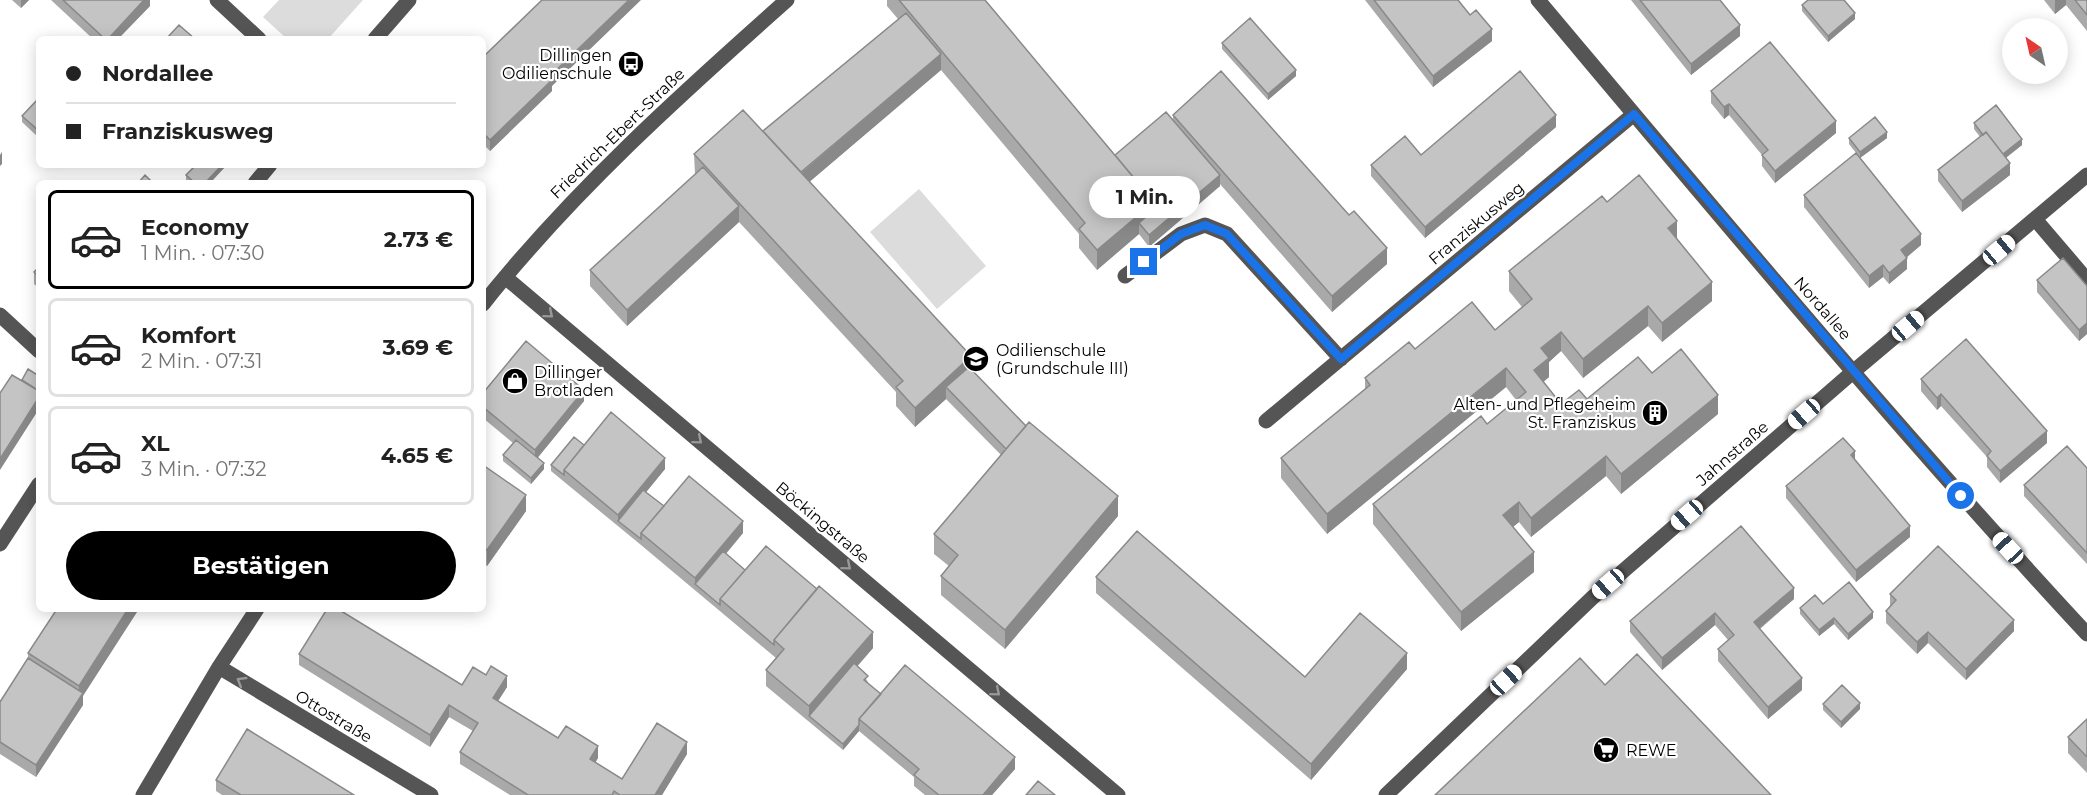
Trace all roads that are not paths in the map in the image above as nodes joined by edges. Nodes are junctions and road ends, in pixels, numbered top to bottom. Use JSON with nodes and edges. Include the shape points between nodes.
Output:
{"nodes":[{"id":1,"x":217,"y":0,"type":"edge"},
{"id":2,"x":409,"y":0,"type":"edge"},
{"id":3,"x":787,"y":0,"type":"edge"},
{"id":4,"x":1538,"y":0,"type":"edge"},
{"id":5,"x":256,"y":36,"type":"edge"},
{"id":6,"x":378,"y":36,"type":"edge"},
{"id":7,"x":1634,"y":114,"type":"junction"},
{"id":8,"x":268,"y":168,"type":"edge"},
{"id":9,"x":2087,"y":175,"type":"edge"},
{"id":10,"x":258,"y":180,"type":"edge"},
{"id":11,"x":2035,"y":219,"type":"junction"},
{"id":12,"x":505,"y":276,"type":"junction"},
{"id":13,"x":1125,"y":276,"type":"dead end"},
{"id":14,"x":2087,"y":280,"type":"edge"},
{"id":15,"x":486,"y":300,"type":"edge"},
{"id":16,"x":0,"y":315,"type":"edge"},
{"id":17,"x":36,"y":348,"type":"edge"},
{"id":18,"x":1341,"y":359,"type":"junction"},
{"id":19,"x":1854,"y":371,"type":"junction"},
{"id":20,"x":1266,"y":421,"type":"dead end"},
{"id":21,"x":36,"y":489,"type":"edge"},
{"id":22,"x":0,"y":544,"type":"edge"},
{"id":23,"x":255,"y":612,"type":"edge"},
{"id":24,"x":2087,"y":634,"type":"edge"},
{"id":25,"x":219,"y":667,"type":"junction"},
{"id":26,"x":143,"y":795,"type":"edge"},
{"id":27,"x":431,"y":795,"type":"edge"},
{"id":28,"x":1118,"y":795,"type":"edge"},
{"id":29,"x":1386,"y":795,"type":"edge"}],
"edges":[{"from":1,"to":5,"type":"street"},
{"from":2,"to":6,"type":"street"},
{"from":3,"to":12,"type":"street","name":"Friedrich-Ebert-Straße","via":[[661,112],[565,208]]},
{"from":4,"to":7,"type":"street","name":"Nordallee"},
{"from":7,"to":18,"type":"street","name":"Franziskusweg"},
{"from":7,"to":19,"type":"street","name":"Nordallee"},
{"from":8,"to":10,"type":"street"},
{"from":9,"to":11,"type":"street","name":"Jahnstraße"},
{"from":11,"to":14,"type":"street"},
{"from":11,"to":19,"type":"street","name":"Jahnstraße"},
{"from":12,"to":15,"type":"street","name":"Friedrich-Ebert-Straße"},
{"from":12,"to":28,"type":"street","name":"Böckingstraße","one_way":true},
{"from":13,"to":18,"type":"street","via":[[1181,234],[1205,225],[1227,234]]},
{"from":16,"to":17,"type":"street"},
{"from":18,"to":20,"type":"street","name":"Franziskusweg"},
{"from":19,"to":24,"type":"street","name":"Nordallee"},
{"from":19,"to":29,"type":"street","name":"Jahnstraße","via":[[1592,598]]},
{"from":21,"to":22,"type":"street"},
{"from":23,"to":25,"type":"street"},
{"from":25,"to":26,"type":"street"},
{"from":27,"to":25,"type":"street","name":"Ottostraße","one_way":true}]}
